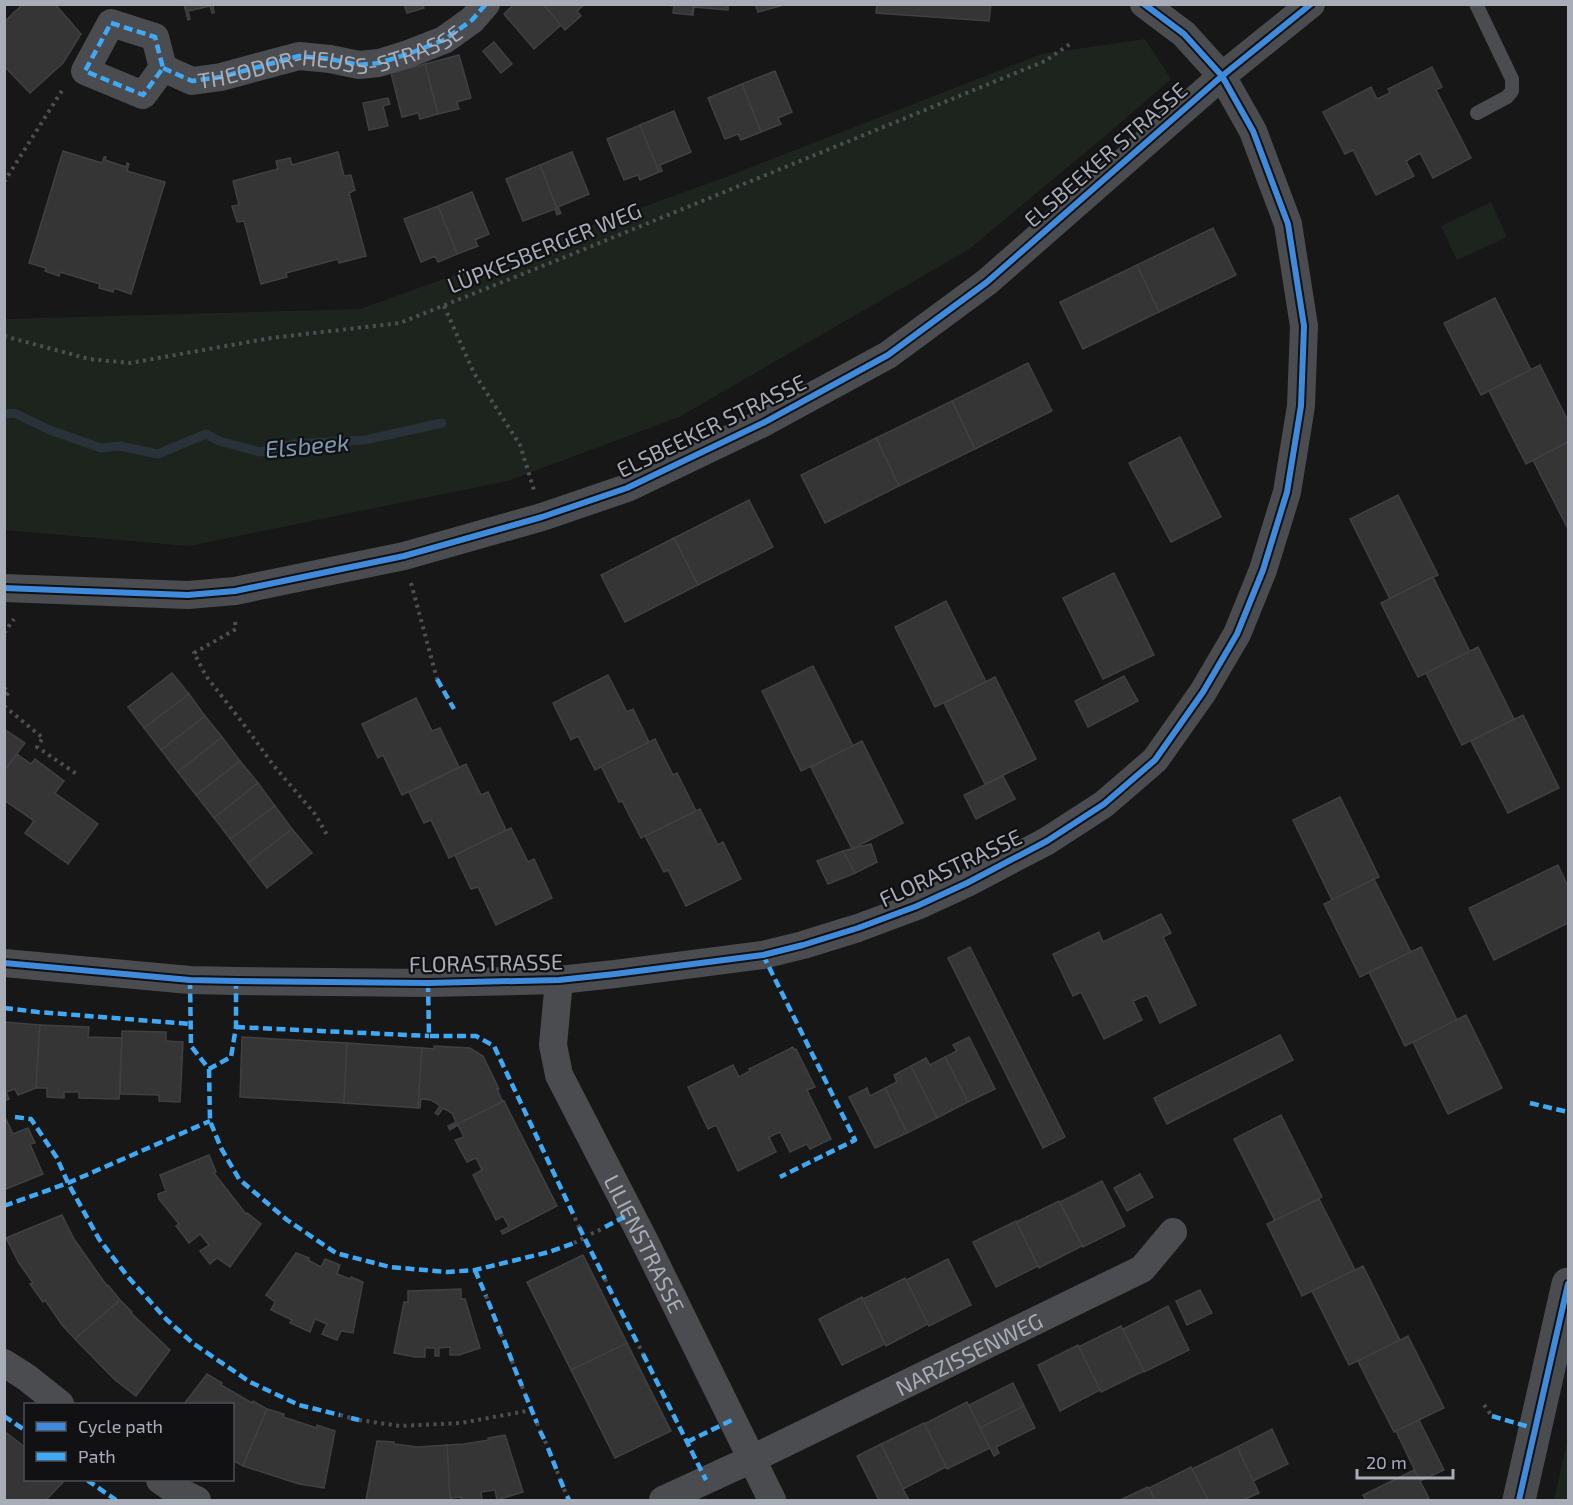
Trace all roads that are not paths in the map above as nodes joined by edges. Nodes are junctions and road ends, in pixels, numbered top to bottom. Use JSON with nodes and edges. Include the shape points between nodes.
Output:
{"nodes":[{"id":1,"x":486,"y":4,"type":"edge"},
{"id":2,"x":1144,"y":4,"type":"edge"},
{"id":3,"x":1311,"y":4,"type":"edge"},
{"id":4,"x":1476,"y":4,"type":"edge"},
{"id":5,"x":163,"y":68,"type":"junction"},
{"id":6,"x":1222,"y":76,"type":"junction"},
{"id":7,"x":1477,"y":113,"type":"dead end"},
{"id":8,"x":4,"y":588,"type":"edge"},
{"id":9,"x":4,"y":963,"type":"edge"},
{"id":10,"x":559,"y":980,"type":"junction"},
{"id":11,"x":1173,"y":1232,"type":"dead end"},
{"id":12,"x":1569,"y":1284,"type":"edge"},
{"id":13,"x":4,"y":1363,"type":"edge"},
{"id":14,"x":59,"y":1403,"type":"edge"},
{"id":15,"x":752,"y":1459,"type":"junction"},
{"id":16,"x":162,"y":1481,"type":"edge"},
{"id":17,"x":197,"y":1500,"type":"edge"},
{"id":18,"x":663,"y":1500,"type":"edge"},
{"id":19,"x":772,"y":1500,"type":"edge"},
{"id":20,"x":1519,"y":1500,"type":"edge"}],
"edges":[{"from":1,"to":5,"type":"street","name":"THEODOR-HEUSS-STRASSE","via":[[472,20],[444,40],[379,63],[359,65],[299,56],[192,81]]},
{"from":2,"to":6,"type":"street","name":"FLORASTRASSE","via":[[1184,34]]},
{"from":3,"to":6,"type":"street","name":"ELSBEEKER STRASSE"},
{"from":4,"to":7,"type":"lane","via":[[1512,79],[1512,91],[1507,97]]},
{"from":5,"to":5,"type":"street","name":"THEODOR-HEUSS-STRASSE","via":[[155,37],[111,23],[85,71],[143,95]]},
{"from":6,"to":8,"type":"street","name":"ELSBEEKER STRASSE","via":[[987,282],[888,355],[763,423],[627,488],[404,556],[235,591],[188,595]]},
{"from":6,"to":10,"type":"street","name":"FLORASTRASSE","via":[[1253,131],[1288,224],[1304,326],[1300,406],[1287,492],[1263,570],[1236,634],[1203,692],[1155,760],[1104,804],[1047,841],[967,883],[858,928],[763,955]]},
{"from":9,"to":10,"type":"street","name":"FLORASTRASSE","via":[[190,980],[428,983]]},
{"from":10,"to":15,"type":"street","name":"LILIENSTRASSE","via":[[553,1045],[559,1075]]},
{"from":11,"to":15,"type":"street","name":"NARZISSENWEG","via":[[1142,1269]]},
{"from":12,"to":20,"type":"street"},
{"from":13,"to":14,"type":"street"},
{"from":15,"to":18,"type":"street","name":"NARZISSENWEG"},
{"from":15,"to":19,"type":"street","name":"LILIENSTRASSE"},
{"from":16,"to":17,"type":"street"}]}
